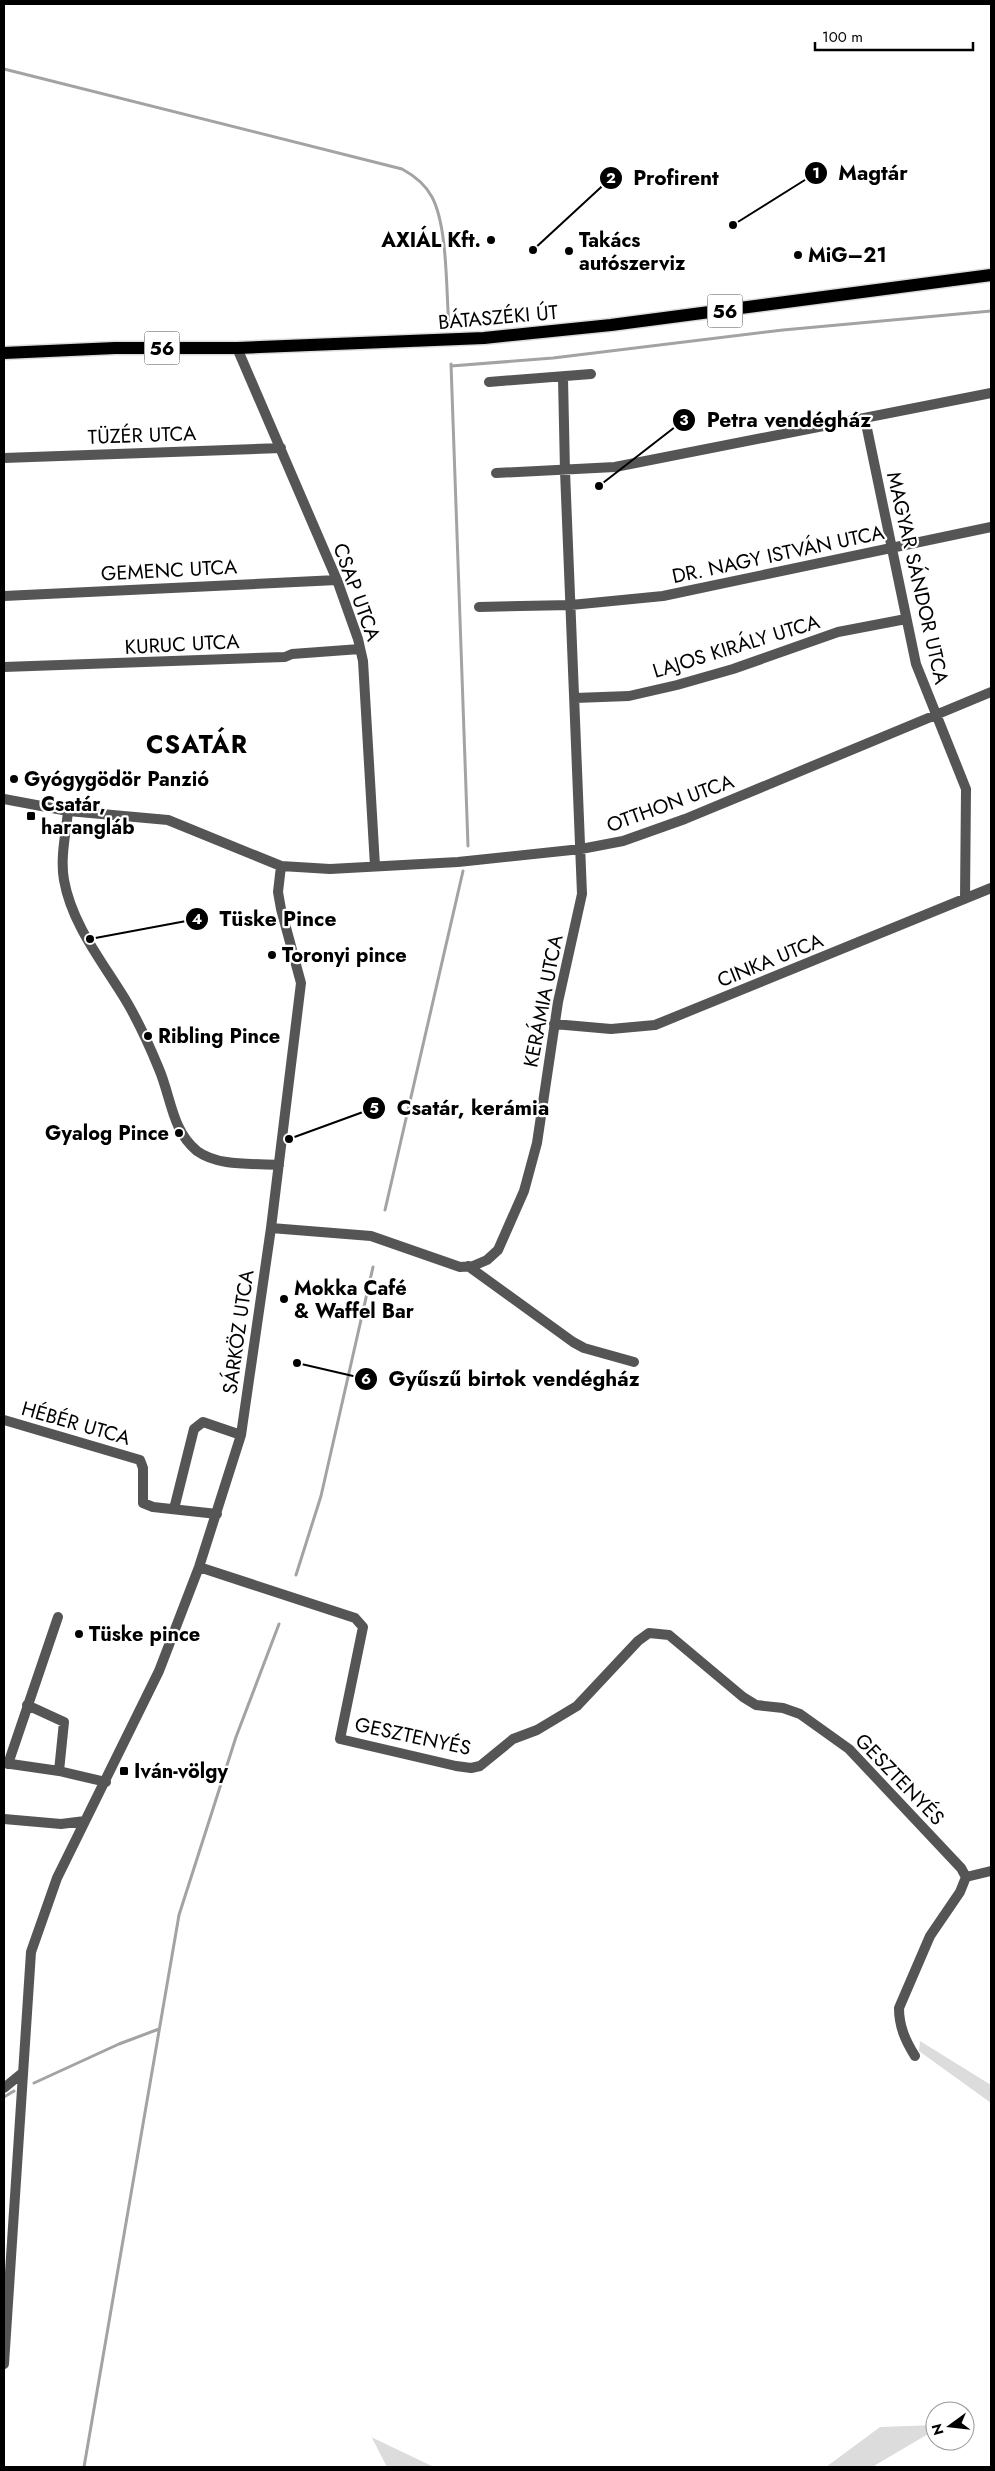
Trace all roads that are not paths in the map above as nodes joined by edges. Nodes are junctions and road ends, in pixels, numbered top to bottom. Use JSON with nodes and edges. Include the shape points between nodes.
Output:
{"nodes":[{"id":1,"x":991,"y":275,"type":"edge"},
{"id":2,"x":236,"y":348,"type":"junction"},
{"id":3,"x":4,"y":353,"type":"edge"},
{"id":4,"x":591,"y":374,"type":"dead end"},
{"id":5,"x":564,"y":378,"type":"junction"},
{"id":6,"x":489,"y":382,"type":"dead end"},
{"id":7,"x":991,"y":393,"type":"edge"},
{"id":8,"x":864,"y":419,"type":"junction"},
{"id":9,"x":281,"y":448,"type":"junction"},
{"id":10,"x":4,"y":458,"type":"edge"},
{"id":11,"x":565,"y":471,"type":"junction"},
{"id":12,"x":496,"y":473,"type":"dead end"},
{"id":13,"x":991,"y":527,"type":"edge"},
{"id":14,"x":891,"y":549,"type":"junction"},
{"id":15,"x":337,"y":580,"type":"junction"},
{"id":16,"x":4,"y":596,"type":"edge"},
{"id":17,"x":571,"y":605,"type":"junction"},
{"id":18,"x":479,"y":606,"type":"dead end"},
{"id":19,"x":906,"y":619,"type":"junction"},
{"id":20,"x":360,"y":649,"type":"junction"},
{"id":21,"x":4,"y":667,"type":"edge"},
{"id":22,"x":991,"y":692,"type":"edge"},
{"id":23,"x":575,"y":698,"type":"junction"},
{"id":24,"x":934,"y":715,"type":"junction"},
{"id":25,"x":4,"y":799,"type":"edge"},
{"id":26,"x":68,"y":812,"type":"junction"},
{"id":27,"x":581,"y":849,"type":"junction"},
{"id":28,"x":281,"y":866,"type":"junction"},
{"id":29,"x":375,"y":866,"type":"junction"},
{"id":30,"x":991,"y":888,"type":"edge"},
{"id":31,"x":965,"y":899,"type":"junction"},
{"id":32,"x":554,"y":1024,"type":"junction"},
{"id":33,"x":279,"y":1165,"type":"junction"},
{"id":34,"x":271,"y":1228,"type":"junction"},
{"id":35,"x":468,"y":1266,"type":"junction"},
{"id":36,"x":634,"y":1362,"type":"dead end"},
{"id":37,"x":4,"y":1420,"type":"edge"},
{"id":38,"x":241,"y":1435,"type":"junction"},
{"id":39,"x":174,"y":1509,"type":"junction"},
{"id":40,"x":217,"y":1514,"type":"junction"},
{"id":41,"x":199,"y":1567,"type":"junction"},
{"id":42,"x":58,"y":1617,"type":"dead end"},
{"id":43,"x":27,"y":1705,"type":"junction"},
{"id":44,"x":6,"y":1763,"type":"edge"},
{"id":45,"x":59,"y":1771,"type":"junction"},
{"id":46,"x":106,"y":1782,"type":"junction"},
{"id":47,"x":4,"y":1819,"type":"edge"},
{"id":48,"x":85,"y":1821,"type":"junction"},
{"id":49,"x":991,"y":1871,"type":"edge"},
{"id":50,"x":966,"y":1877,"type":"junction"},
{"id":51,"x":915,"y":2056,"type":"dead end"},
{"id":52,"x":21,"y":2074,"type":"junction"},
{"id":53,"x":4,"y":2088,"type":"edge"},
{"id":54,"x":4,"y":2364,"type":"edge"}],
"edges":[{"from":1,"to":2,"type":"main road","name":"BÁTASZÉKI ÚT","number":"56","via":[[611,325],[459,340]]},
{"from":2,"to":3,"type":"main road","name":"BÁTASZÉKI ÚT","number":"56","via":[[115,348]]},
{"from":2,"to":9,"type":"street","name":"CSAP UTCA"},
{"from":4,"to":5,"type":"street"},
{"from":5,"to":6,"type":"street"},
{"from":5,"to":11,"type":"street","name":"KERÁMIA UTCA"},
{"from":7,"to":8,"type":"street"},
{"from":8,"to":11,"type":"street","via":[[615,467]]},
{"from":8,"to":14,"type":"street","name":"MAGYAR SÁNDOR UTCA"},
{"from":9,"to":10,"type":"street","name":"TÜZÉR UTCA"},
{"from":9,"to":15,"type":"street","name":"CSAP UTCA"},
{"from":11,"to":12,"type":"street"},
{"from":11,"to":17,"type":"street","name":"KERÁMIA UTCA"},
{"from":13,"to":14,"type":"street","name":"DR. NAGY ISTVÁN UTCA"},
{"from":14,"to":17,"type":"street","name":"DR. NAGY ISTVÁN UTCA","via":[[663,596]]},
{"from":14,"to":19,"type":"street","name":"MAGYAR SÁNDOR UTCA"},
{"from":15,"to":16,"type":"street","name":"GEMENC UTCA"},
{"from":15,"to":20,"type":"street","name":"CSAP UTCA"},
{"from":17,"to":18,"type":"street"},
{"from":17,"to":23,"type":"street","name":"KERÁMIA UTCA"},
{"from":19,"to":23,"type":"street","name":"LAJOS KIRÁLY UTCA","via":[[838,632],[734,669],[677,685],[629,696]]},
{"from":19,"to":24,"type":"street","name":"MAGYAR SÁNDOR UTCA","via":[[916,664]]},
{"from":20,"to":21,"type":"street","name":"KURUC UTCA","via":[[276,657]]},
{"from":20,"to":29,"type":"street","name":"CSAP UTCA"},
{"from":22,"to":24,"type":"street","name":"OTTHON UTCA"},
{"from":23,"to":27,"type":"street","name":"KERÁMIA UTCA"},
{"from":24,"to":27,"type":"street","name":"OTTHON UTCA","via":[[685,819],[623,841]]},
{"from":24,"to":31,"type":"street","name":"MAGYAR SÁNDOR UTCA","via":[[966,790]]},
{"from":25,"to":26,"type":"street","name":"OTTHON UTCA"},
{"from":26,"to":28,"type":"street","name":"OTTHON UTCA","via":[[168,820]]},
{"from":26,"to":33,"type":"street","via":[[64,880],[70,901],[90,945],[146,1040],[184,1137],[198,1151],[222,1161]]},
{"from":27,"to":29,"type":"street","name":"OTTHON UTCA","via":[[458,862]]},
{"from":27,"to":32,"type":"street","name":"KERÁMIA UTCA","via":[[582,894]]},
{"from":28,"to":29,"type":"street","name":"OTTHON UTCA","via":[[330,869]]},
{"from":28,"to":33,"type":"street","name":"SÁRKÖZ UTCA","via":[[278,892],[301,983]]},
{"from":30,"to":31,"type":"street","name":"CINKA UTCA"},
{"from":31,"to":32,"type":"street","name":"CINKA UTCA","via":[[655,1025],[610,1029]]},
{"from":32,"to":35,"type":"street","name":"KERÁMIA UTCA","via":[[537,1143],[524,1191],[498,1250],[488,1260]]},
{"from":33,"to":34,"type":"street","name":"SÁRKÖZ UTCA"},
{"from":34,"to":35,"type":"street","via":[[371,1236],[436,1260]]},
{"from":34,"to":38,"type":"street","name":"SÁRKÖZ UTCA"},
{"from":35,"to":36,"type":"street","via":[[573,1342]]},
{"from":37,"to":39,"type":"street","name":"HÉBÉR UTCA","via":[[140,1460],[143,1503]]},
{"from":38,"to":39,"type":"street","via":[[203,1422],[198,1424]]},
{"from":38,"to":40,"type":"street","name":"SÁRKÖZ UTCA"},
{"from":39,"to":40,"type":"street","name":"HÉBÉR UTCA"},
{"from":40,"to":41,"type":"street","name":"SÁRKÖZ UTCA"},
{"from":41,"to":46,"type":"street","name":"SÁRKÖZ UTCA","via":[[159,1671]]},
{"from":41,"to":50,"type":"street","name":"GESZTENYÉS","via":[[355,1618],[363,1628],[340,1739],[456,1766],[480,1766],[513,1739],[537,1730],[577,1706],[649,1633],[669,1635],[743,1697],[756,1705],[800,1714],[849,1749]]},
{"from":42,"to":43,"type":"street"},
{"from":43,"to":44,"type":"street"},
{"from":43,"to":45,"type":"street","via":[[64,1722]]},
{"from":44,"to":45,"type":"street"},
{"from":45,"to":46,"type":"street"},
{"from":46,"to":48,"type":"street","name":"SÁRKÖZ UTCA"},
{"from":47,"to":48,"type":"street","via":[[61,1824]]},
{"from":48,"to":52,"type":"street","name":"SÁRKÖZ UTCA","via":[[57,1878],[31,1952]]},
{"from":49,"to":50,"type":"street"},
{"from":50,"to":51,"type":"street","via":[[960,1892],[930,1936],[899,2008],[904,2036]]},
{"from":52,"to":53,"type":"street"},
{"from":52,"to":54,"type":"street","name":"SÁRKÖZ UTCA"}]}
